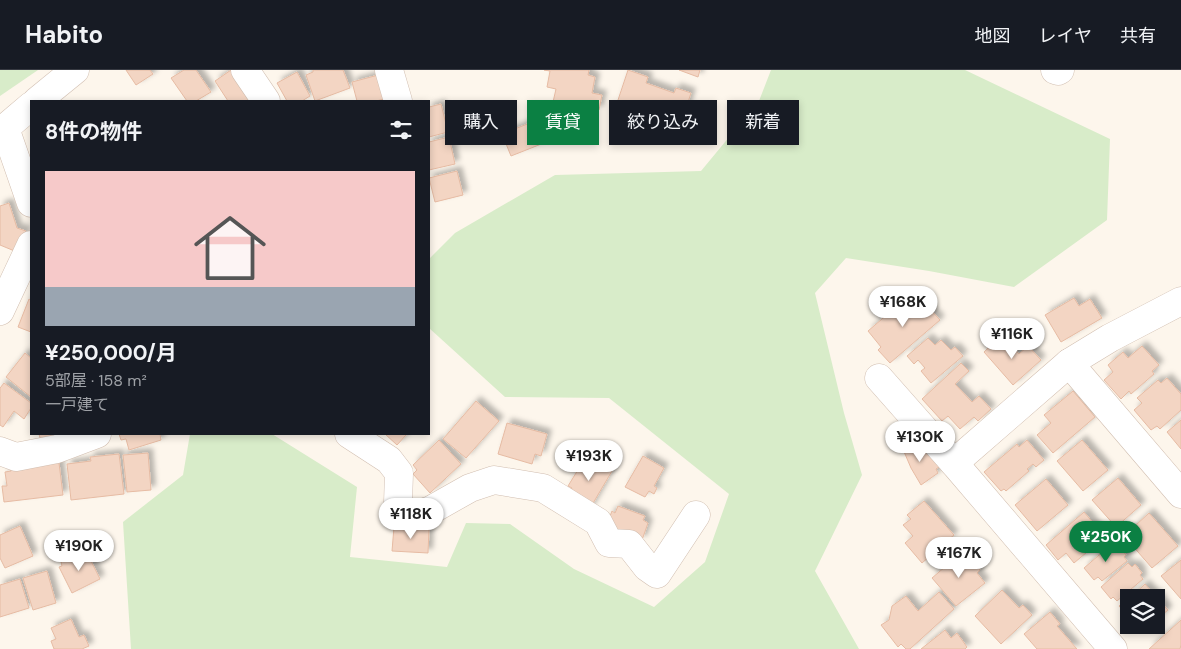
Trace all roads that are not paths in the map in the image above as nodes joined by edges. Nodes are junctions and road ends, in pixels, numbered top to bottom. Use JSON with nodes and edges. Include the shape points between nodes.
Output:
{"nodes":[{"id":1,"x":75,"y":70,"type":"edge"},
{"id":2,"x":245,"y":70,"type":"edge"},
{"id":3,"x":390,"y":70,"type":"edge"},
{"id":4,"x":1055,"y":70,"type":"edge"},
{"id":5,"x":1060,"y":70,"type":"edge"},
{"id":6,"x":38,"y":100,"type":"edge"},
{"id":7,"x":265,"y":100,"type":"edge"},
{"id":8,"x":398,"y":100,"type":"edge"},
{"id":9,"x":30,"y":107,"type":"edge"},
{"id":10,"x":30,"y":200,"type":"edge"},
{"id":11,"x":30,"y":250,"type":"edge"},
{"id":12,"x":24,"y":278,"type":"edge"},
{"id":13,"x":1181,"y":301,"type":"edge"},
{"id":14,"x":0,"y":311,"type":"edge"},
{"id":15,"x":1070,"y":363,"type":"junction"},
{"id":16,"x":879,"y":378,"type":"dead end"},
{"id":17,"x":94,"y":435,"type":"edge"},
{"id":18,"x":351,"y":435,"type":"edge"},
{"id":19,"x":0,"y":451,"type":"edge"},
{"id":20,"x":954,"y":463,"type":"junction"},
{"id":21,"x":1181,"y":494,"type":"edge"},
{"id":22,"x":696,"y":515,"type":"dead end"},
{"id":23,"x":1113,"y":649,"type":"edge"}],
"edges":[{"from":1,"to":6,"type":"street"},
{"from":2,"to":7,"type":"street"},
{"from":3,"to":8,"type":"street"},
{"from":4,"to":5,"type":"street"},
{"from":9,"to":10,"type":"street","via":[[5,128]]},
{"from":11,"to":12,"type":"street"},
{"from":12,"to":14,"type":"street"},
{"from":13,"to":15,"type":"street"},
{"from":15,"to":20,"type":"street"},
{"from":15,"to":21,"type":"street"},
{"from":16,"to":20,"type":"street"},
{"from":17,"to":19,"type":"street","via":[[57,450],[16,457]]},
{"from":18,"to":22,"type":"street","via":[[389,460],[399,473],[398,504],[410,517],[494,480],[543,488],[598,522],[609,543],[629,544],[647,567],[657,574]]},
{"from":20,"to":23,"type":"street"}]}
